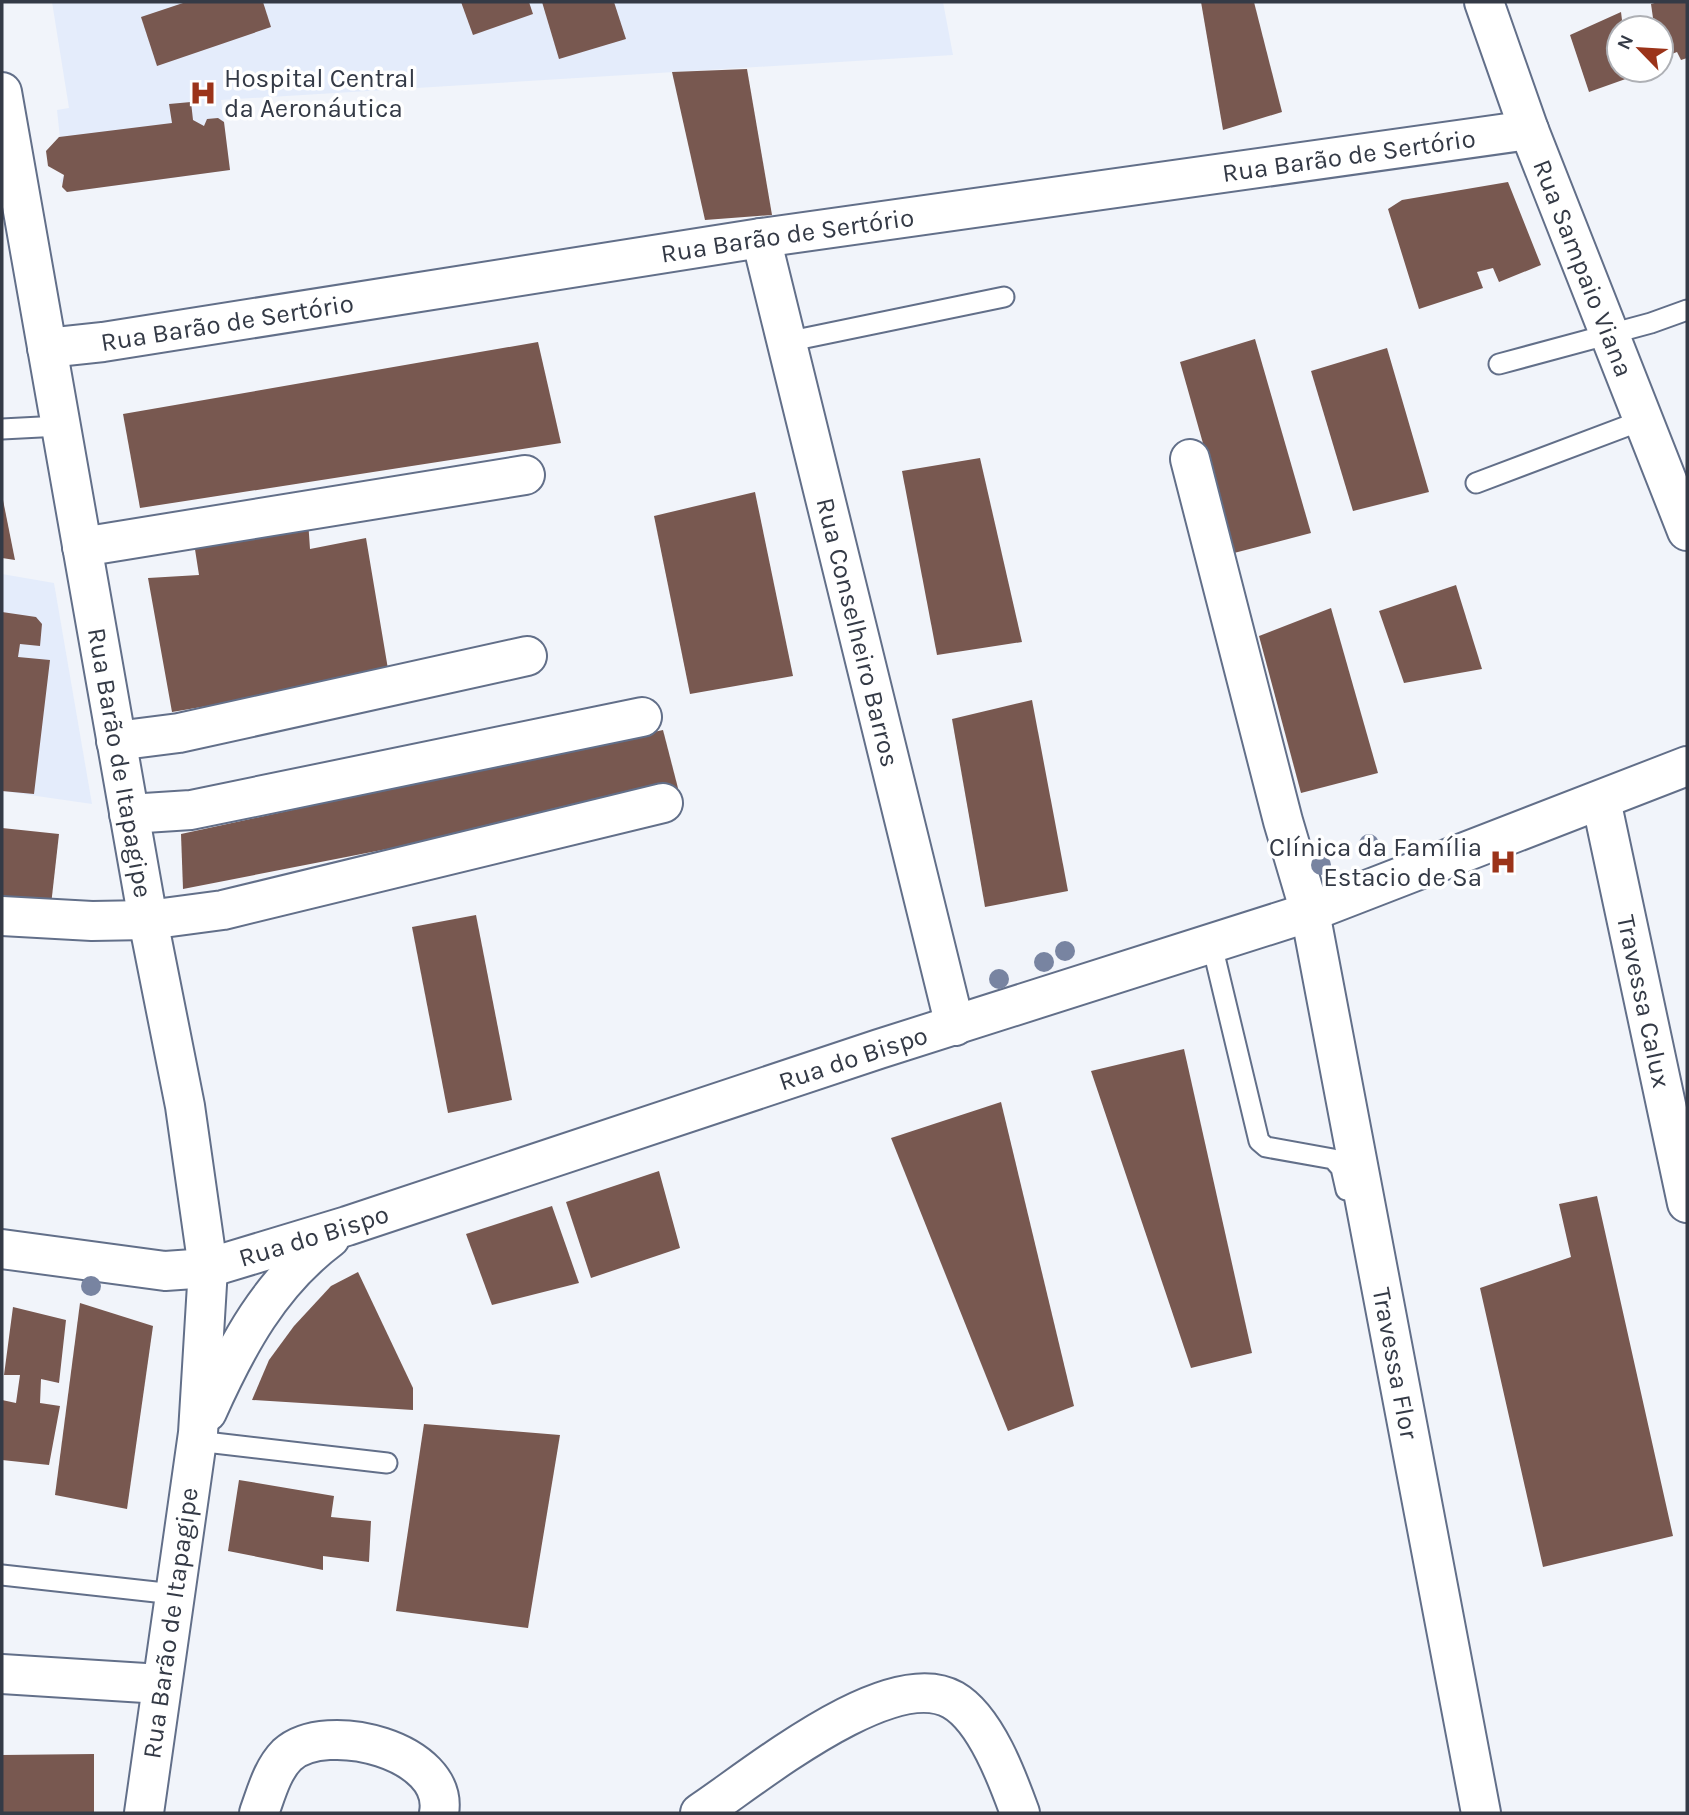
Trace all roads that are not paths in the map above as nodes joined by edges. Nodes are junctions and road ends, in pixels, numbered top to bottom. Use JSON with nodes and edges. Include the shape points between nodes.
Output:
{"nodes":[{"id":1,"x":1484,"y":2,"type":"edge"},
{"id":2,"x":2,"y":92,"type":"edge"},
{"id":3,"x":1529,"y":130,"type":"junction"},
{"id":4,"x":761,"y":238,"type":"junction"},
{"id":5,"x":15,"y":240,"type":"edge"},
{"id":6,"x":1004,"y":297,"type":"dead end"},
{"id":7,"x":1687,"y":310,"type":"edge"},
{"id":8,"x":1609,"y":334,"type":"junction"},
{"id":9,"x":786,"y":342,"type":"junction"},
{"id":10,"x":47,"y":348,"type":"junction"},
{"id":11,"x":1499,"y":364,"type":"dead end"},
{"id":12,"x":1643,"y":420,"type":"junction"},
{"id":13,"x":60,"y":426,"type":"junction"},
{"id":14,"x":2,"y":429,"type":"edge"},
{"id":15,"x":1190,"y":459,"type":"dead end"},
{"id":16,"x":525,"y":475,"type":"dead end"},
{"id":17,"x":1476,"y":483,"type":"dead end"},
{"id":18,"x":1687,"y":531,"type":"edge"},
{"id":19,"x":82,"y":547,"type":"junction"},
{"id":20,"x":527,"y":656,"type":"dead end"},
{"id":21,"x":642,"y":717,"type":"dead end"},
{"id":22,"x":116,"y":741,"type":"junction"},
{"id":23,"x":1687,"y":766,"type":"edge"},
{"id":24,"x":1601,"y":800,"type":"junction"},
{"id":25,"x":663,"y":803,"type":"dead end"},
{"id":26,"x":129,"y":814,"type":"junction"},
{"id":27,"x":1310,"y":912,"type":"junction"},
{"id":28,"x":2,"y":916,"type":"edge"},
{"id":29,"x":148,"y":920,"type":"junction"},
{"id":30,"x":1212,"y":944,"type":"junction"},
{"id":31,"x":955,"y":1026,"type":"junction"},
{"id":32,"x":1687,"y":1203,"type":"edge"},
{"id":33,"x":347,"y":1226,"type":"junction"},
{"id":34,"x":2,"y":1250,"type":"edge"},
{"id":35,"x":208,"y":1269,"type":"junction"},
{"id":36,"x":1366,"y":1284,"type":"dead end"},
{"id":37,"x":197,"y":1437,"type":"junction"},
{"id":38,"x":387,"y":1463,"type":"dead end"},
{"id":39,"x":2,"y":1575,"type":"edge"},
{"id":40,"x":174,"y":1594,"type":"junction"},
{"id":41,"x":2,"y":1674,"type":"edge"},
{"id":42,"x":161,"y":1684,"type":"junction"},
{"id":43,"x":144,"y":1813,"type":"edge"},
{"id":44,"x":259,"y":1813,"type":"edge"},
{"id":45,"x":439,"y":1813,"type":"edge"},
{"id":46,"x":700,"y":1813,"type":"edge"},
{"id":47,"x":1020,"y":1813,"type":"edge"},
{"id":48,"x":1481,"y":1813,"type":"edge"}],
"edges":[{"from":1,"to":3,"type":"street","name":"Rua Sampaio Viana"},
{"from":2,"to":5,"type":"street","name":"Rua Barão de Itapagipe"},
{"from":3,"to":4,"type":"street","name":"Rua Barão de Sertório"},
{"from":3,"to":8,"type":"street","name":"Rua Sampaio Viana"},
{"from":4,"to":9,"type":"street","name":"Rua Conselheiro Barros"},
{"from":4,"to":10,"type":"street","name":"Rua Barão de Sertório"},
{"from":5,"to":10,"type":"street","name":"Rua Barão de Itapagipe"},
{"from":6,"to":9,"type":"lane"},
{"from":7,"to":8,"type":"lane"},
{"from":8,"to":11,"type":"lane"},
{"from":8,"to":12,"type":"street","name":"Rua Sampaio Viana"},
{"from":9,"to":31,"type":"street","name":"Rua Conselheiro Barros"},
{"from":10,"to":13,"type":"street","name":"Rua Barão de Itapagipe"},
{"from":12,"to":17,"type":"lane"},
{"from":12,"to":18,"type":"street","name":"Rua Sampaio Viana"},
{"from":13,"to":14,"type":"lane"},
{"from":13,"to":19,"type":"street","name":"Rua Barão de Itapagipe"},
{"from":15,"to":27,"type":"street","name":"Travessa Flor"},
{"from":16,"to":19,"type":"street"},
{"from":19,"to":22,"type":"street","name":"Rua Barão de Itapagipe"},
{"from":20,"to":22,"type":"street","via":[[179,733]]},
{"from":21,"to":26,"type":"street","via":[[191,810]]},
{"from":22,"to":26,"type":"street","name":"Rua Barão de Itapagipe"},
{"from":23,"to":24,"type":"street","name":"Rua do Bispo"},
{"from":24,"to":27,"type":"street","name":"Rua do Bispo"},
{"from":24,"to":32,"type":"street","name":"Travessa Calux"},
{"from":25,"to":29,"type":"street","via":[[223,910]]},
{"from":26,"to":29,"type":"street","name":"Rua Barão de Itapagipe"},
{"from":27,"to":30,"type":"street","name":"Rua do Bispo"},
{"from":27,"to":48,"type":"street","name":"Travessa Flor"},
{"from":28,"to":29,"type":"street"},
{"from":29,"to":35,"type":"street","name":"Rua Barão de Itapagipe","via":[[185,1106]]},
{"from":30,"to":31,"type":"street","name":"Rua do Bispo"},
{"from":30,"to":36,"type":"lane","via":[[1259,1140],[1266,1147],[1333,1158],[1341,1168]]},
{"from":31,"to":33,"type":"street","name":"Rua do Bispo"},
{"from":33,"to":35,"type":"street","name":"Rua do Bispo"},
{"from":33,"to":37,"type":"street","name":"Rua Barão de Itapagipe","via":[[301,1260],[264,1306],[240,1340]]},
{"from":34,"to":35,"type":"street","name":"Rua do Bispo","via":[[166,1271]]},
{"from":35,"to":37,"type":"street","name":"Rua Barão de Itapagipe"},
{"from":37,"to":38,"type":"lane"},
{"from":37,"to":40,"type":"street","name":"Rua Barão de Itapagipe"},
{"from":39,"to":40,"type":"lane"},
{"from":40,"to":42,"type":"street","name":"Rua Barão de Itapagipe"},
{"from":41,"to":42,"type":"street"},
{"from":42,"to":43,"type":"street","name":"Rua Barão de Itapagipe"},
{"from":44,"to":45,"type":"street","via":[[269,1783],[287,1755],[312,1740],[342,1740],[405,1756],[427,1773],[441,1800]]},
{"from":46,"to":47,"type":"street","via":[[832,1724],[900,1694],[934,1693],[954,1701],[999,1756]]}]}
